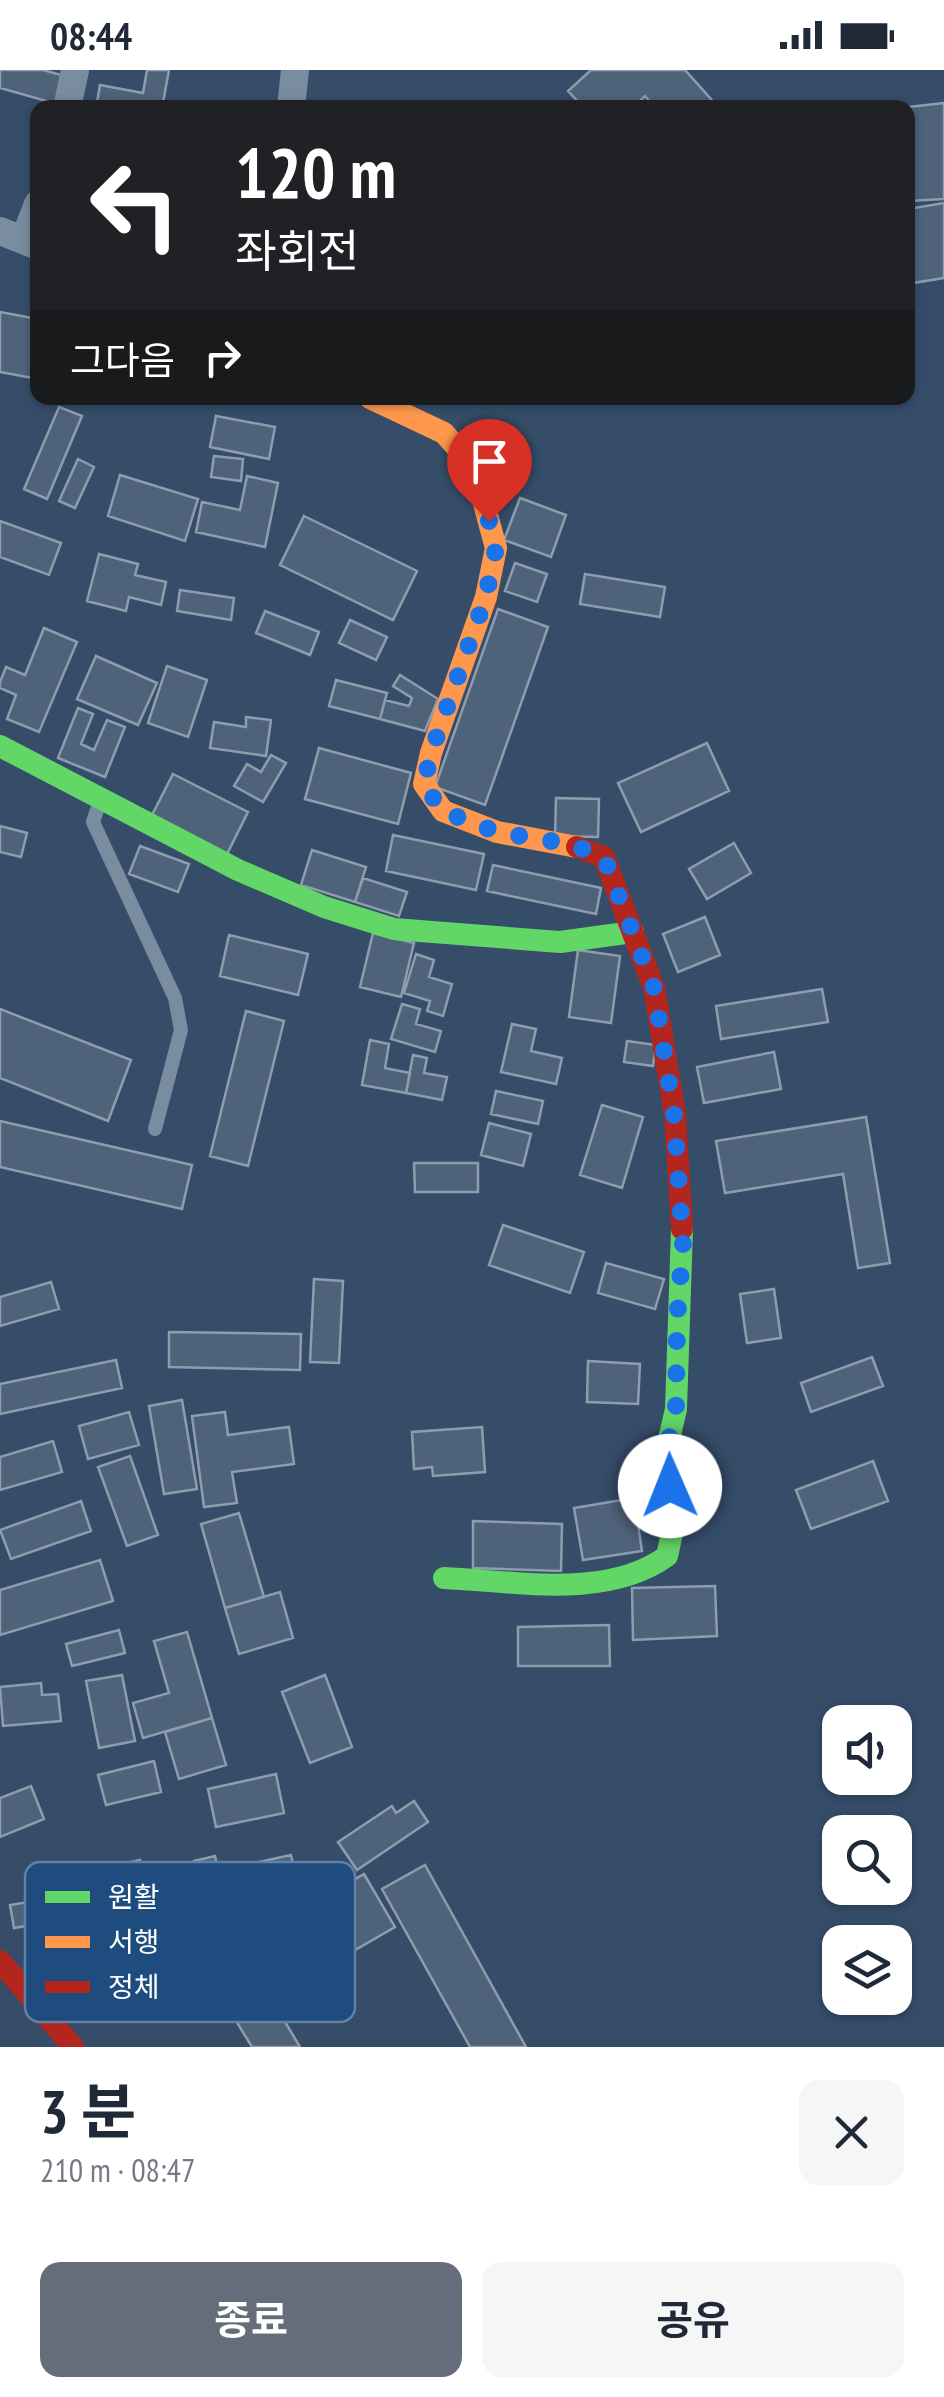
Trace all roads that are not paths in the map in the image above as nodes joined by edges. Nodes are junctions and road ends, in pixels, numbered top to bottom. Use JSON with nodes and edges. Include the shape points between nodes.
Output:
{"nodes":[{"id":1,"x":74,"y":70,"type":"edge"},
{"id":2,"x":294,"y":70,"type":"edge"},
{"id":3,"x":68,"y":100,"type":"edge"},
{"id":4,"x":292,"y":100,"type":"edge"},
{"id":5,"x":385,"y":405,"type":"edge"},
{"id":6,"x":0,"y":746,"type":"edge"},
{"id":7,"x":101,"y":798,"type":"junction"},
{"id":8,"x":632,"y":932,"type":"junction"},
{"id":9,"x":155,"y":1129,"type":"dead end"},
{"id":10,"x":444,"y":1578,"type":"dead end"},
{"id":11,"x":0,"y":1961,"type":"edge"},
{"id":12,"x":25,"y":1987,"type":"edge"},
{"id":13,"x":59,"y":2022,"type":"edge"},
{"id":14,"x":81,"y":2045,"type":"edge"}],
"edges":[{"from":1,"to":3,"type":"street"},
{"from":2,"to":4,"type":"street"},
{"from":5,"to":8,"type":"street","via":[[444,433],[474,467],[496,548],[424,784],[442,811],[497,832],[604,857]]},
{"from":6,"to":7,"type":"street"},
{"from":7,"to":8,"type":"street","via":[[238,870],[394,929],[560,942]]},
{"from":7,"to":9,"type":"lane","via":[[93,822],[175,998],[181,1030]]},
{"from":8,"to":10,"type":"street","via":[[657,1006],[674,1114],[683,1244],[676,1409],[667,1448],[674,1524],[666,1556],[645,1572],[573,1584]]},
{"from":11,"to":12,"type":"street"},
{"from":13,"to":14,"type":"street"}]}
